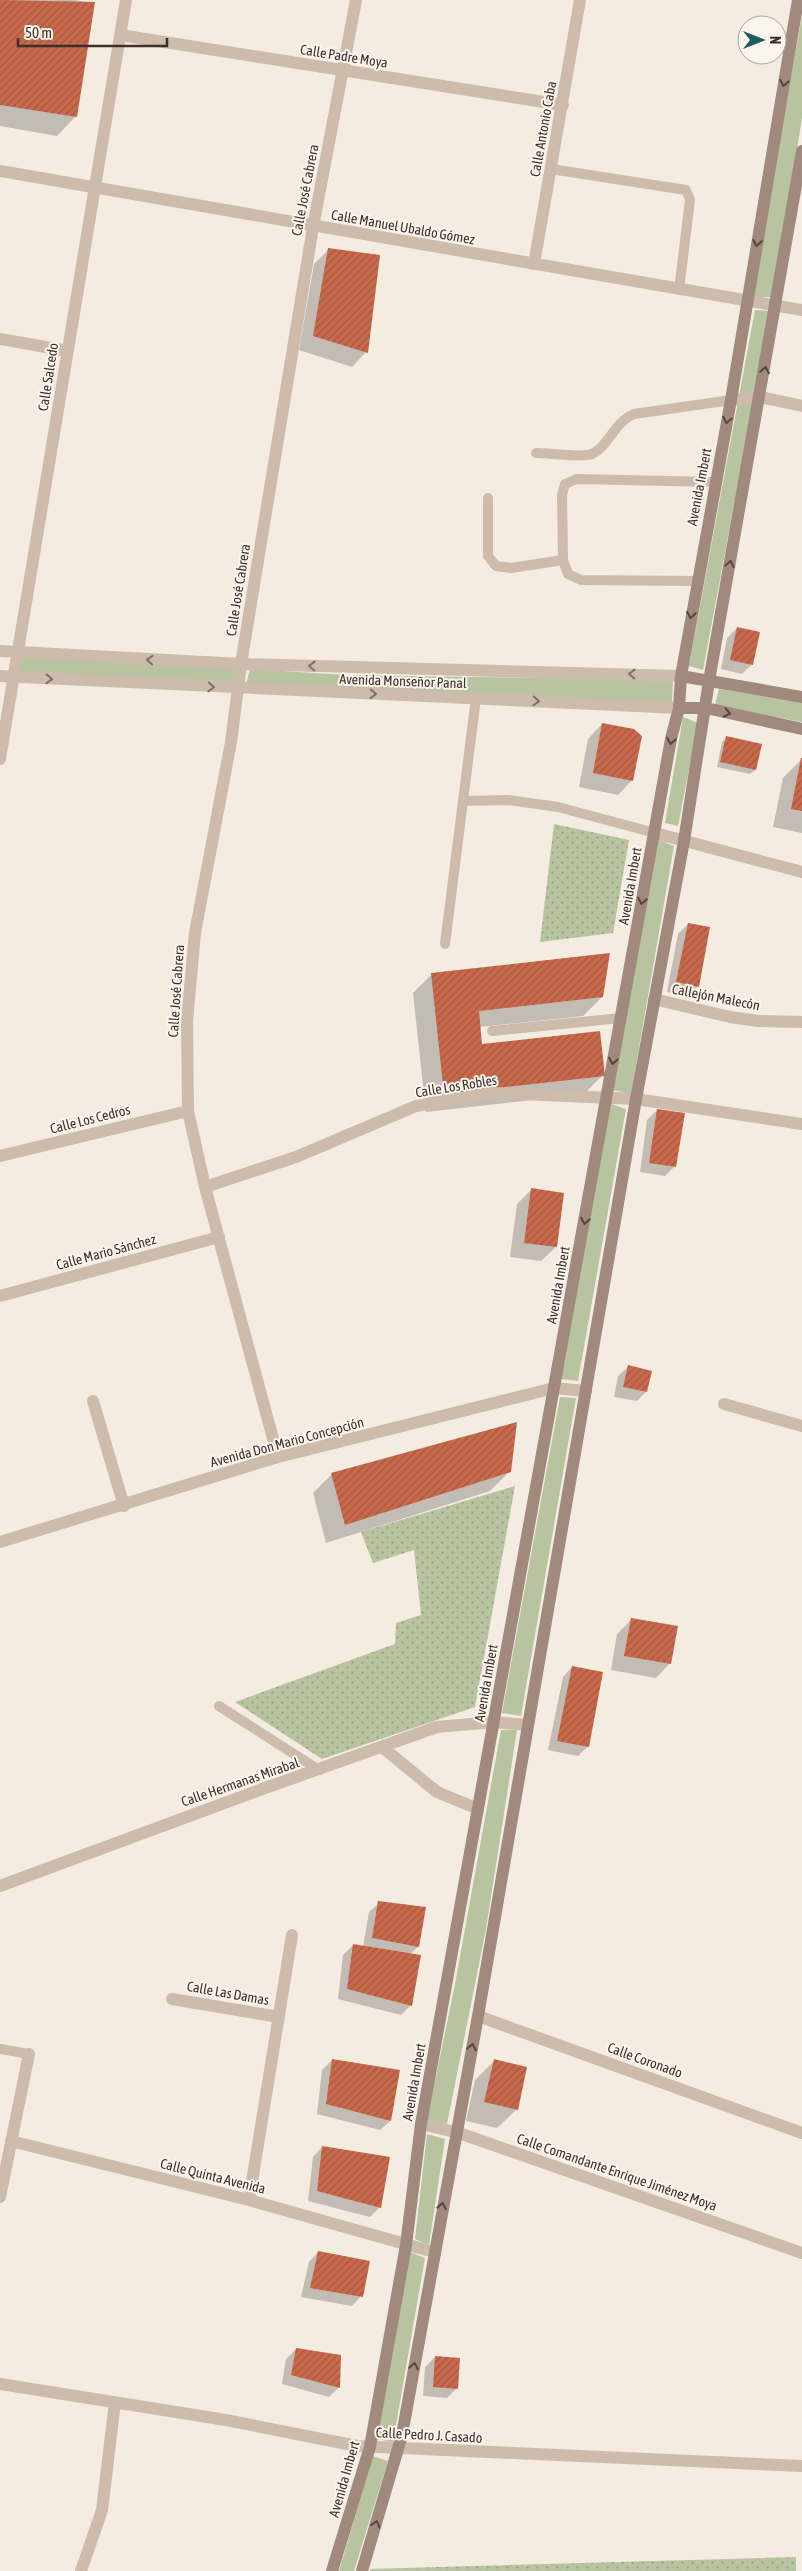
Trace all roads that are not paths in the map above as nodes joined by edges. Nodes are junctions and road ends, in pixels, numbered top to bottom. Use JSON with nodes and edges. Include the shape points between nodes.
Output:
{"nodes":[{"id":1,"x":126,"y":0,"type":"edge"},
{"id":2,"x":356,"y":0,"type":"edge"},
{"id":3,"x":580,"y":0,"type":"edge"},
{"id":4,"x":798,"y":0,"type":"edge"},
{"id":5,"x":120,"y":35,"type":"junction"},
{"id":6,"x":344,"y":72,"type":"junction"},
{"id":7,"x":563,"y":105,"type":"junction"},
{"id":8,"x":802,"y":150,"type":"edge"},
{"id":9,"x":551,"y":169,"type":"junction"},
{"id":10,"x":0,"y":171,"type":"edge"},
{"id":11,"x":94,"y":187,"type":"junction"},
{"id":12,"x":313,"y":227,"type":"junction"},
{"id":13,"x":534,"y":264,"type":"junction"},
{"id":14,"x":679,"y":290,"type":"junction"},
{"id":15,"x":747,"y":302,"type":"junction"},
{"id":16,"x":776,"y":306,"type":"junction"},
{"id":17,"x":802,"y":310,"type":"edge"},
{"id":18,"x":0,"y":340,"type":"edge"},
{"id":19,"x":68,"y":352,"type":"junction"},
{"id":20,"x":760,"y":397,"type":"junction"},
{"id":21,"x":731,"y":400,"type":"junction"},
{"id":22,"x":802,"y":406,"type":"edge"},
{"id":23,"x":536,"y":453,"type":"dead end"},
{"id":24,"x":715,"y":482,"type":"junction"},
{"id":25,"x":488,"y":498,"type":"dead end"},
{"id":26,"x":563,"y":560,"type":"junction"},
{"id":27,"x":697,"y":582,"type":"junction"},
{"id":28,"x":0,"y":651,"type":"edge"},
{"id":29,"x":19,"y":653,"type":"junction"},
{"id":30,"x":241,"y":664,"type":"junction"},
{"id":31,"x":0,"y":676,"type":"edge"},
{"id":32,"x":681,"y":676,"type":"junction"},
{"id":33,"x":13,"y":678,"type":"junction"},
{"id":34,"x":709,"y":681,"type":"junction"},
{"id":35,"x":238,"y":689,"type":"junction"},
{"id":36,"x":802,"y":697,"type":"edge"},
{"id":37,"x":476,"y":698,"type":"junction"},
{"id":38,"x":679,"y":708,"type":"junction"},
{"id":39,"x":706,"y":708,"type":"junction"},
{"id":40,"x":802,"y":728,"type":"edge"},
{"id":41,"x":0,"y":759,"type":"edge"},
{"id":42,"x":463,"y":801,"type":"junction"},
{"id":43,"x":655,"y":833,"type":"junction"},
{"id":44,"x":684,"y":841,"type":"junction"},
{"id":45,"x":802,"y":872,"type":"edge"},
{"id":46,"x":445,"y":944,"type":"dead end"},
{"id":47,"x":654,"y":999,"type":"junction"},
{"id":48,"x":621,"y":1018,"type":"junction"},
{"id":49,"x":802,"y":1022,"type":"edge"},
{"id":50,"x":492,"y":1030,"type":"dead end"},
{"id":51,"x":607,"y":1097,"type":"junction"},
{"id":52,"x":636,"y":1099,"type":"junction"},
{"id":53,"x":188,"y":1111,"type":"junction"},
{"id":54,"x":802,"y":1124,"type":"edge"},
{"id":55,"x":0,"y":1156,"type":"edge"},
{"id":56,"x":205,"y":1187,"type":"junction"},
{"id":57,"x":219,"y":1236,"type":"junction"},
{"id":58,"x":0,"y":1296,"type":"edge"},
{"id":59,"x":554,"y":1388,"type":"junction"},
{"id":60,"x":586,"y":1391,"type":"junction"},
{"id":61,"x":93,"y":1401,"type":"dead end"},
{"id":62,"x":724,"y":1404,"type":"dead end"},
{"id":63,"x":802,"y":1426,"type":"edge"},
{"id":64,"x":278,"y":1457,"type":"junction"},
{"id":65,"x":124,"y":1506,"type":"junction"},
{"id":66,"x":0,"y":1542,"type":"edge"},
{"id":67,"x":219,"y":1706,"type":"dead end"},
{"id":68,"x":494,"y":1722,"type":"junction"},
{"id":69,"x":526,"y":1725,"type":"junction"},
{"id":70,"x":382,"y":1747,"type":"junction"},
{"id":71,"x":319,"y":1770,"type":"junction"},
{"id":72,"x":478,"y":1809,"type":"junction"},
{"id":73,"x":0,"y":1886,"type":"edge"},
{"id":74,"x":292,"y":1935,"type":"dead end"},
{"id":75,"x":172,"y":1999,"type":"dead end"},
{"id":76,"x":478,"y":2016,"type":"junction"},
{"id":77,"x":279,"y":2017,"type":"junction"},
{"id":78,"x":0,"y":2049,"type":"edge"},
{"id":79,"x":29,"y":2054,"type":"joint"},
{"id":80,"x":421,"y":2124,"type":"junction"},
{"id":81,"x":455,"y":2132,"type":"junction"},
{"id":82,"x":802,"y":2133,"type":"edge"},
{"id":83,"x":11,"y":2141,"type":"junction"},
{"id":84,"x":0,"y":2197,"type":"edge"},
{"id":85,"x":249,"y":2200,"type":"junction"},
{"id":86,"x":406,"y":2245,"type":"junction"},
{"id":87,"x":434,"y":2252,"type":"junction"},
{"id":88,"x":802,"y":2253,"type":"edge"},
{"id":89,"x":0,"y":2384,"type":"edge"},
{"id":90,"x":115,"y":2402,"type":"junction"},
{"id":91,"x":370,"y":2447,"type":"junction"},
{"id":92,"x":399,"y":2449,"type":"junction"},
{"id":93,"x":802,"y":2466,"type":"edge"},
{"id":94,"x":81,"y":2571,"type":"edge"},
{"id":95,"x":332,"y":2571,"type":"edge"},
{"id":96,"x":362,"y":2571,"type":"edge"}],
"edges":[{"from":1,"to":5,"type":"street","name":"Calle Salcedo"},
{"from":2,"to":6,"type":"street","name":"Calle José Cabrera"},
{"from":3,"to":7,"type":"street","name":"Calle Antonio Caba"},
{"from":4,"to":15,"type":"main road","name":"Avenida Imbert","one_way":true},
{"from":5,"to":6,"type":"street","name":"Calle Padre Moya"},
{"from":5,"to":11,"type":"street","name":"Calle Salcedo"},
{"from":6,"to":7,"type":"street","name":"Calle Padre Moya"},
{"from":6,"to":12,"type":"street","name":"Calle José Cabrera"},
{"from":7,"to":9,"type":"street","name":"Calle Antonio Caba"},
{"from":8,"to":16,"type":"main road"},
{"from":9,"to":13,"type":"street","name":"Calle Antonio Caba"},
{"from":9,"to":14,"type":"lane","via":[[686,190],[690,200]]},
{"from":10,"to":11,"type":"street","name":"Calle Manuel Ubaldo Gómez"},
{"from":11,"to":12,"type":"street","name":"Calle Manuel Ubaldo Gómez"},
{"from":11,"to":19,"type":"street","name":"Calle Salcedo"},
{"from":12,"to":13,"type":"street","name":"Calle Manuel Ubaldo Gómez"},
{"from":12,"to":30,"type":"street","name":"Calle José Cabrera"},
{"from":13,"to":14,"type":"street","name":"Calle Manuel Ubaldo Gómez"},
{"from":14,"to":15,"type":"street","name":"Calle Manuel Ubaldo Gómez"},
{"from":15,"to":16,"type":"street","name":"Calle Manuel Ubaldo Gómez"},
{"from":15,"to":21,"type":"main road","name":"Avenida Imbert"},
{"from":16,"to":17,"type":"street","name":"Calle Manuel Ubaldo Gómez"},
{"from":20,"to":16,"type":"main road","one_way":true},
{"from":18,"to":19,"type":"street"},
{"from":19,"to":29,"type":"street","name":"Calle Salcedo"},
{"from":20,"to":21,"type":"street"},
{"from":20,"to":22,"type":"street"},
{"from":34,"to":20,"type":"main road","one_way":true},
{"from":21,"to":23,"type":"lane","via":[[623,418],[591,454]]},
{"from":21,"to":24,"type":"main road","name":"Avenida Imbert","one_way":true},
{"from":24,"to":26,"type":"lane","via":[[577,479],[565,484],[562,495]]},
{"from":24,"to":27,"type":"main road","name":"Avenida Imbert"},
{"from":25,"to":26,"type":"lane","via":[[488,556],[496,566],[511,568]]},
{"from":26,"to":27,"type":"lane","via":[[568,574],[581,580]]},
{"from":27,"to":32,"type":"main road","name":"Avenida Imbert","one_way":true},
{"from":28,"to":29,"type":"street","name":"Avenida Monseñor Panal"},
{"from":30,"to":29,"type":"street","name":"Avenida Monseñor Panal","one_way":true},
{"from":29,"to":33,"type":"street","name":"Calle Salcedo"},
{"from":32,"to":30,"type":"street","name":"Avenida Monseñor Panal","one_way":true},
{"from":30,"to":35,"type":"street","name":"Calle José Cabrera"},
{"from":31,"to":33,"type":"street","name":"Avenida Monseñor Panal"},
{"from":32,"to":34,"type":"main road","name":"Avenida Monseñor Panal"},
{"from":32,"to":38,"type":"main road","name":"Avenida Imbert"},
{"from":33,"to":35,"type":"street","name":"Avenida Monseñor Panal","one_way":true},
{"from":33,"to":41,"type":"street","name":"Calle Salcedo"},
{"from":34,"to":36,"type":"main road","name":"Avenida Monseñor Panal"},
{"from":34,"to":39,"type":"main road"},
{"from":35,"to":37,"type":"street","name":"Avenida Monseñor Panal","one_way":true},
{"from":35,"to":53,"type":"street","name":"Calle José Cabrera","via":[[195,934],[187,1020]]},
{"from":37,"to":38,"type":"street","name":"Avenida Monseñor Panal","one_way":true},
{"from":37,"to":42,"type":"lane"},
{"from":38,"to":39,"type":"main road","name":"Avenida Monseñor Panal"},
{"from":38,"to":43,"type":"main road","name":"Avenida Imbert","one_way":true},
{"from":39,"to":40,"type":"main road","name":"Avenida Monseñor Panal","one_way":true},
{"from":39,"to":44,"type":"main road"},
{"from":42,"to":43,"type":"lane","via":[[508,800],[558,807]]},
{"from":42,"to":46,"type":"lane"},
{"from":43,"to":44,"type":"street"},
{"from":43,"to":48,"type":"main road","name":"Avenida Imbert","one_way":true},
{"from":44,"to":45,"type":"street"},
{"from":44,"to":47,"type":"main road"},
{"from":47,"to":49,"type":"street","name":"Callejón Malecón","via":[[758,1022]]},
{"from":47,"to":52,"type":"main road"},
{"from":48,"to":50,"type":"lane"},
{"from":48,"to":51,"type":"main road","name":"Avenida Imbert","one_way":true},
{"from":51,"to":52,"type":"street","name":"Calle Los Robles"},
{"from":51,"to":56,"type":"street","name":"Calle Los Robles","via":[[495,1093],[416,1106],[296,1157]]},
{"from":51,"to":59,"type":"main road","name":"Avenida Imbert","one_way":true},
{"from":52,"to":54,"type":"street","name":"Calle Los Robles"},
{"from":52,"to":60,"type":"main road"},
{"from":53,"to":55,"type":"street","name":"Calle Los Cedros"},
{"from":53,"to":56,"type":"street","name":"Calle José Cabrera"},
{"from":56,"to":57,"type":"street","name":"Calle José Cabrera"},
{"from":57,"to":58,"type":"street","name":"Calle Mario Sánchez"},
{"from":57,"to":64,"type":"street","name":"Calle José Cabrera"},
{"from":59,"to":60,"type":"street","name":"Avenida Don Mario Concepción"},
{"from":59,"to":64,"type":"street","name":"Avenida Don Mario Concepción"},
{"from":59,"to":68,"type":"main road","name":"Avenida Imbert"},
{"from":60,"to":69,"type":"main road"},
{"from":61,"to":65,"type":"street"},
{"from":62,"to":63,"type":"street"},
{"from":64,"to":65,"type":"street","name":"Avenida Don Mario Concepción"},
{"from":65,"to":66,"type":"street","name":"Avenida Don Mario Concepción"},
{"from":67,"to":71,"type":"lane"},
{"from":68,"to":69,"type":"street","name":"Calle Hermanas Mirabal"},
{"from":68,"to":70,"type":"street","name":"Calle Hermanas Mirabal","via":[[438,1727]]},
{"from":68,"to":72,"type":"main road","name":"Avenida Imbert"},
{"from":69,"to":76,"type":"main road"},
{"from":70,"to":71,"type":"street","name":"Calle Hermanas Mirabal"},
{"from":70,"to":72,"type":"street","via":[[437,1792]]},
{"from":71,"to":73,"type":"street","name":"Calle Hermanas Mirabal"},
{"from":72,"to":80,"type":"main road","name":"Avenida Imbert"},
{"from":74,"to":77,"type":"street"},
{"from":75,"to":77,"type":"street","name":"Calle Las Damas"},
{"from":81,"to":76,"type":"main road","one_way":true},
{"from":76,"to":82,"type":"street","name":"Calle Coronado"},
{"from":77,"to":85,"type":"street"},
{"from":78,"to":79,"type":"lane"},
{"from":79,"to":83,"type":"street"},
{"from":80,"to":81,"type":"street","name":"Calle Comandante Enrique Jiménez Moya"},
{"from":80,"to":86,"type":"main road","name":"Avenida Imbert"},
{"from":87,"to":81,"type":"main road","one_way":true},
{"from":81,"to":88,"type":"street","name":"Calle Comandante Enrique Jiménez Moya"},
{"from":83,"to":84,"type":"street"},
{"from":83,"to":85,"type":"street","name":"Calle Quinta Avenida"},
{"from":85,"to":86,"type":"street","name":"Calle Quinta Avenida"},
{"from":86,"to":87,"type":"street","name":"Calle Quinta Avenida"},
{"from":86,"to":91,"type":"main road","name":"Avenida Imbert"},
{"from":92,"to":87,"type":"main road","one_way":true},
{"from":89,"to":90,"type":"street","name":"Calle Pedro J. Casado"},
{"from":90,"to":91,"type":"street","name":"Calle Pedro J. Casado"},
{"from":90,"to":94,"type":"street","via":[[102,2510]]},
{"from":91,"to":92,"type":"street","name":"Calle Pedro J. Casado"},
{"from":91,"to":95,"type":"main road","name":"Avenida Imbert"},
{"from":92,"to":93,"type":"street","name":"Calle Pedro J. Casado"},
{"from":96,"to":92,"type":"main road","one_way":true}]}
